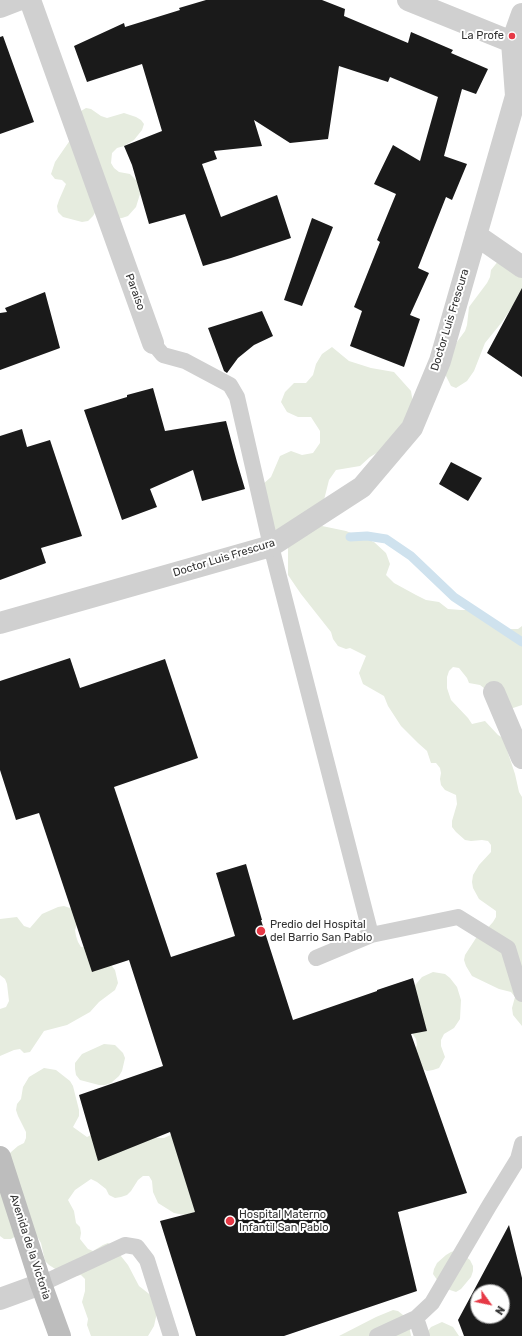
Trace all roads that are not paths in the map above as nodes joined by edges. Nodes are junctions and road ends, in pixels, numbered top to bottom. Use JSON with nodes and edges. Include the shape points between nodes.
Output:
{"nodes":[{"id":1,"x":18,"y":0,"type":"edge"},
{"id":2,"x":30,"y":0,"type":"edge"},
{"id":3,"x":408,"y":0,"type":"edge"},
{"id":4,"x":0,"y":6,"type":"edge"},
{"id":5,"x":522,"y":14,"type":"edge"},
{"id":6,"x":517,"y":44,"type":"edge"},
{"id":7,"x":476,"y":235,"type":"junction"},
{"id":8,"x":522,"y":267,"type":"edge"},
{"id":9,"x":153,"y":343,"type":"joint"},
{"id":10,"x":271,"y":546,"type":"junction"},
{"id":11,"x":0,"y":623,"type":"edge"},
{"id":12,"x":494,"y":692,"type":"dead end"},
{"id":13,"x":522,"y":758,"type":"edge"},
{"id":14,"x":371,"y":935,"type":"junction"},
{"id":15,"x":316,"y":958,"type":"dead end"},
{"id":16,"x":522,"y":994,"type":"edge"},
{"id":17,"x":522,"y":1144,"type":"edge"},
{"id":18,"x":0,"y":1157,"type":"edge"},
{"id":19,"x":42,"y":1284,"type":"junction"},
{"id":20,"x":0,"y":1299,"type":"edge"},
{"id":21,"x":416,"y":1318,"type":"junction"},
{"id":22,"x":60,"y":1336,"type":"edge"},
{"id":23,"x":171,"y":1336,"type":"edge"},
{"id":24,"x":377,"y":1336,"type":"edge"},
{"id":25,"x":422,"y":1336,"type":"edge"}],
"edges":[{"from":1,"to":4,"type":"street"},
{"from":2,"to":9,"type":"street","name":"Paraíso"},
{"from":3,"to":6,"type":"street"},
{"from":5,"to":6,"type":"street","name":"Doctor Luis Frescura"},
{"from":6,"to":7,"type":"street","name":"Doctor Luis Frescura","via":[[516,96]]},
{"from":7,"to":8,"type":"street"},
{"from":7,"to":10,"type":"street","name":"Doctor Luis Frescura","via":[[440,361],[412,428],[362,488]]},
{"from":9,"to":10,"type":"lane","name":"Paraíso","via":[[163,355],[185,361],[230,385],[237,397]]},
{"from":10,"to":11,"type":"street","name":"Doctor Luis Frescura"},
{"from":10,"to":14,"type":"lane","name":"Paraíso"},
{"from":12,"to":13,"type":"street"},
{"from":14,"to":15,"type":"lane"},
{"from":14,"to":16,"type":"lane","via":[[458,917],[508,948]]},
{"from":17,"to":21,"type":"lane","via":[[518,1159],[432,1303]]},
{"from":18,"to":19,"type":"main road","name":"Avenida de la Victoria"},
{"from":19,"to":20,"type":"street"},
{"from":19,"to":22,"type":"main road","name":"Avenida de la Victoria"},
{"from":19,"to":23,"type":"lane","via":[[125,1245],[137,1247],[147,1260]]},
{"from":21,"to":24,"type":"lane"},
{"from":21,"to":25,"type":"lane"}]}
